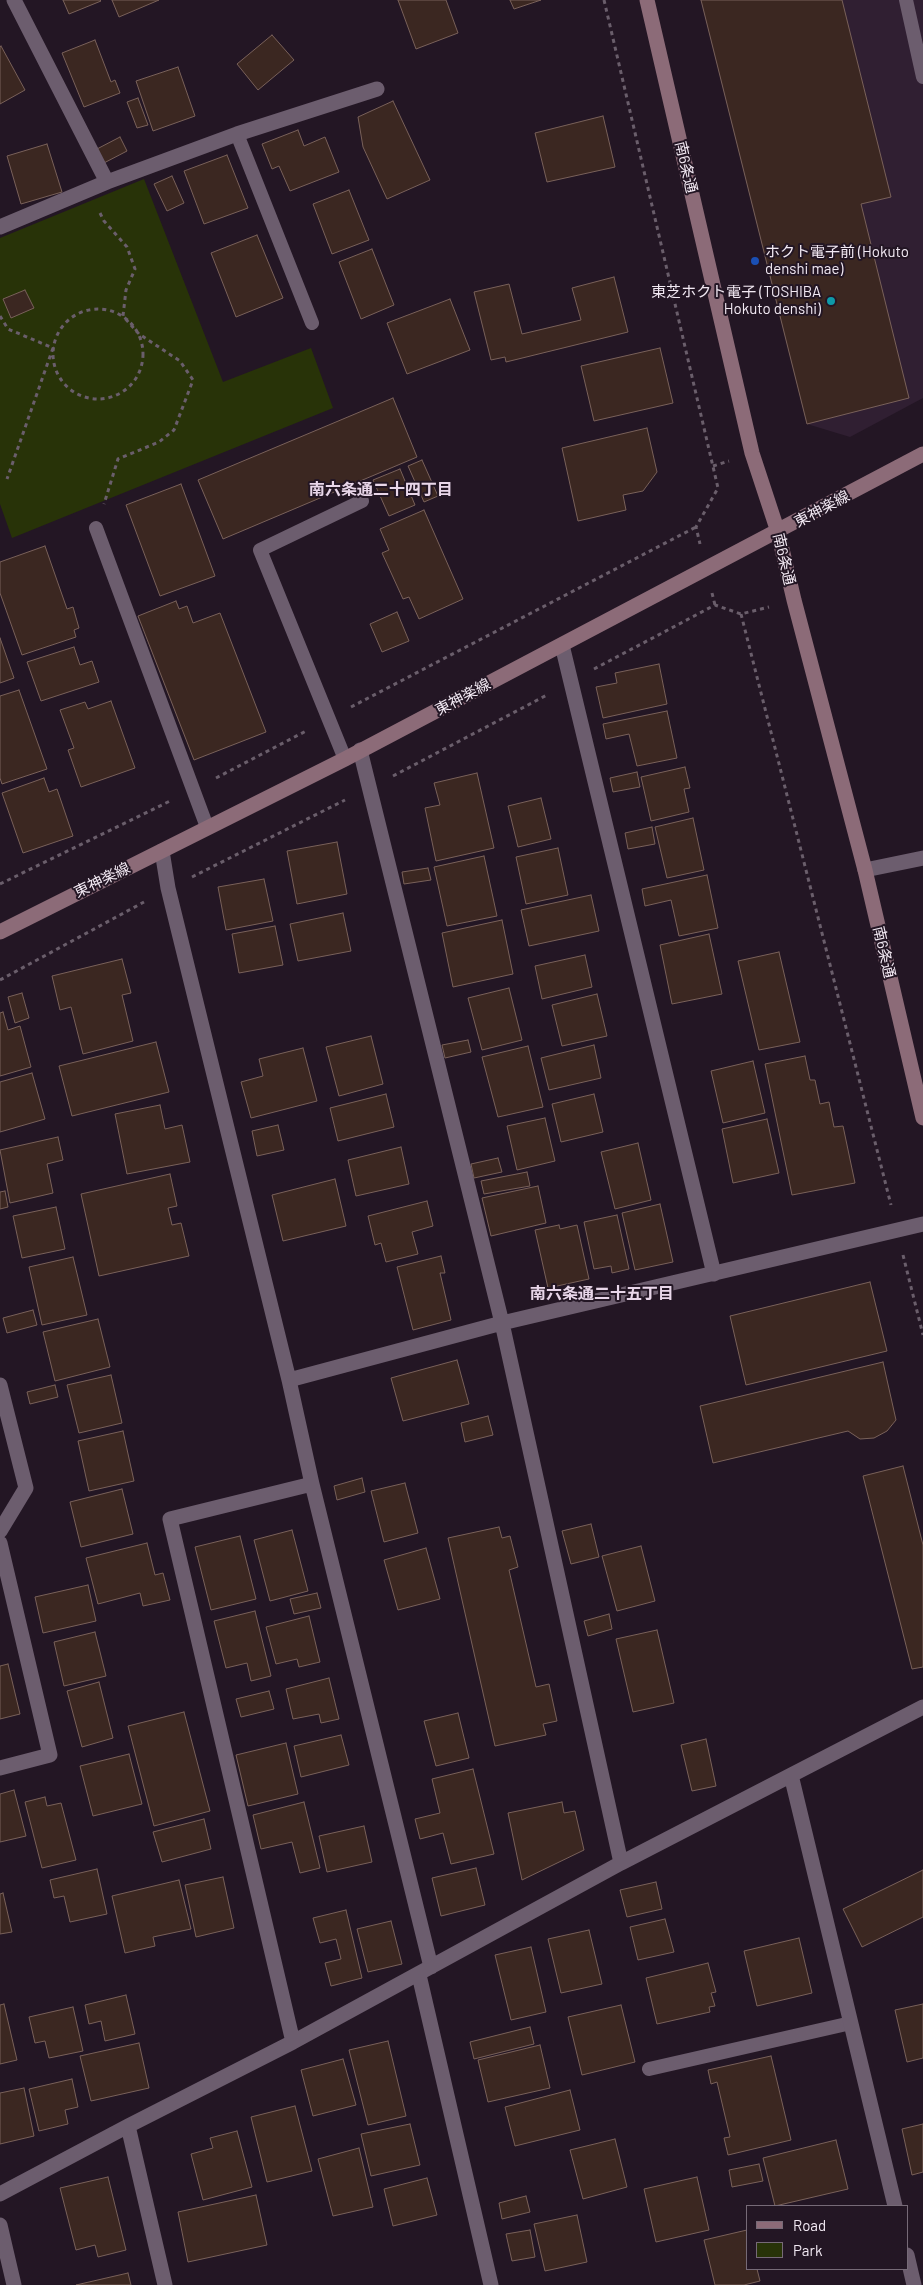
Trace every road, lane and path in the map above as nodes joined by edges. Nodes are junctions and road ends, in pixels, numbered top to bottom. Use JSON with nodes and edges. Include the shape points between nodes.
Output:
{"nodes":[{"id":1,"x":14,"y":0,"type":"edge"},
{"id":2,"x":604,"y":0,"type":"edge"},
{"id":3,"x":647,"y":0,"type":"edge"},
{"id":4,"x":906,"y":0,"type":"edge"},
{"id":5,"x":923,"y":78,"type":"edge"},
{"id":6,"x":377,"y":89,"type":"dead end"},
{"id":7,"x":237,"y":134,"type":"junction"},
{"id":8,"x":107,"y":182,"type":"junction"},
{"id":9,"x":89,"y":190,"type":"junction"},
{"id":10,"x":0,"y":227,"type":"edge"},
{"id":11,"x":0,"y":316,"type":"edge"},
{"id":12,"x":312,"y":322,"type":"dead end"},
{"id":13,"x":138,"y":334,"type":"junction"},
{"id":14,"x":53,"y":348,"type":"junction"},
{"id":15,"x":923,"y":454,"type":"edge"},
{"id":16,"x":7,"y":479,"type":"dead end"},
{"id":17,"x":718,"y":488,"type":"dead end"},
{"id":18,"x":362,"y":501,"type":"dead end"},
{"id":19,"x":96,"y":528,"type":"joint"},
{"id":20,"x":778,"y":532,"type":"junction"},
{"id":21,"x":715,"y":605,"type":"dead end"},
{"id":22,"x":562,"y":645,"type":"junction"},
{"id":23,"x":360,"y":750,"type":"junction"},
{"id":24,"x":345,"y":759,"type":"junction"},
{"id":25,"x":207,"y":827,"type":"junction"},
{"id":26,"x":162,"y":850,"type":"junction"},
{"id":27,"x":923,"y":858,"type":"edge"},
{"id":28,"x":865,"y":870,"type":"junction"},
{"id":29,"x":1,"y":927,"type":"edge"},
{"id":30,"x":923,"y":1118,"type":"edge"},
{"id":31,"x":923,"y":1224,"type":"edge"},
{"id":32,"x":898,"y":1231,"type":"junction"},
{"id":33,"x":714,"y":1274,"type":"junction"},
{"id":34,"x":502,"y":1323,"type":"junction"},
{"id":35,"x":923,"y":1335,"type":"edge"},
{"id":36,"x":289,"y":1380,"type":"junction"},
{"id":37,"x":0,"y":1384,"type":"edge"},
{"id":38,"x":312,"y":1484,"type":"junction"},
{"id":39,"x":0,"y":1531,"type":"edge"},
{"id":40,"x":0,"y":1544,"type":"edge"},
{"id":41,"x":923,"y":1707,"type":"edge"},
{"id":42,"x":0,"y":1768,"type":"edge"},
{"id":43,"x":791,"y":1775,"type":"junction"},
{"id":44,"x":621,"y":1864,"type":"junction"},
{"id":45,"x":425,"y":1971,"type":"junction"},
{"id":46,"x":851,"y":2023,"type":"junction"},
{"id":47,"x":293,"y":2042,"type":"junction"},
{"id":48,"x":649,"y":2069,"type":"dead end"},
{"id":49,"x":128,"y":2126,"type":"junction"},
{"id":50,"x":0,"y":2194,"type":"edge"},
{"id":51,"x":895,"y":2205,"type":"edge"},
{"id":52,"x":0,"y":2225,"type":"edge"},
{"id":53,"x":908,"y":2259,"type":"edge"},
{"id":54,"x":14,"y":2285,"type":"edge"},
{"id":55,"x":165,"y":2285,"type":"edge"},
{"id":56,"x":491,"y":2285,"type":"edge"},
{"id":57,"x":914,"y":2285,"type":"edge"}],
"edges":[{"from":1,"to":8,"type":"street"},
{"from":2,"to":17,"type":"path"},
{"from":3,"to":20,"type":"street","name":"南6条通","via":[[752,453]]},
{"from":4,"to":5,"type":"lane"},
{"from":6,"to":7,"type":"street"},
{"from":7,"to":8,"type":"street"},
{"from":7,"to":12,"type":"lane"},
{"from":8,"to":9,"type":"street"},
{"from":9,"to":10,"type":"street"},
{"from":9,"to":13,"type":"path","via":[[104,221],[127,246],[135,269],[126,290],[123,316]]},
{"from":11,"to":14,"type":"path","via":[[8,329]]},
{"from":13,"to":14,"type":"path","via":[[118,313],[90,309],[65,322],[56,334]]},
{"from":13,"to":14,"type":"path","via":[[142,364],[131,384],[113,397],[98,399],[70,389],[53,364]]},
{"from":13,"to":19,"type":"path","via":[[180,361],[193,380],[174,430],[158,442],[118,459]]},
{"from":14,"to":16,"type":"path"},
{"from":15,"to":20,"type":"street","name":"東神楽線"},
{"from":18,"to":24,"type":"lane","via":[[260,550]]},
{"from":19,"to":25,"type":"lane"},
{"from":20,"to":22,"type":"street","name":"東神楽線"},
{"from":20,"to":28,"type":"street","name":"南6条通"},
{"from":21,"to":32,"type":"path","via":[[740,614]]},
{"from":22,"to":23,"type":"street","name":"東神楽線"},
{"from":22,"to":33,"type":"street"},
{"from":23,"to":24,"type":"street","name":"東神楽線"},
{"from":23,"to":34,"type":"street"},
{"from":24,"to":25,"type":"street","name":"東神楽線"},
{"from":25,"to":26,"type":"street","name":"東神楽線"},
{"from":26,"to":29,"type":"street","name":"東神楽線"},
{"from":26,"to":36,"type":"street","via":[[168,888]]},
{"from":27,"to":28,"type":"street"},
{"from":28,"to":30,"type":"street","name":"南6条通"},
{"from":31,"to":32,"type":"street"},
{"from":32,"to":33,"type":"street"},
{"from":32,"to":35,"type":"path"},
{"from":33,"to":34,"type":"street"},
{"from":34,"to":36,"type":"street"},
{"from":34,"to":44,"type":"street"},
{"from":36,"to":38,"type":"street"},
{"from":37,"to":39,"type":"street","via":[[26,1488]]},
{"from":38,"to":45,"type":"street"},
{"from":38,"to":47,"type":"street","via":[[170,1518]]},
{"from":40,"to":42,"type":"street","via":[[50,1755]]},
{"from":41,"to":43,"type":"street"},
{"from":43,"to":44,"type":"street"},
{"from":43,"to":46,"type":"street"},
{"from":44,"to":45,"type":"street"},
{"from":45,"to":47,"type":"street"},
{"from":45,"to":56,"type":"street"},
{"from":46,"to":48,"type":"lane"},
{"from":46,"to":51,"type":"street"},
{"from":47,"to":49,"type":"street"},
{"from":49,"to":50,"type":"street"},
{"from":49,"to":55,"type":"street"},
{"from":52,"to":54,"type":"street"},
{"from":53,"to":57,"type":"street"}]}
